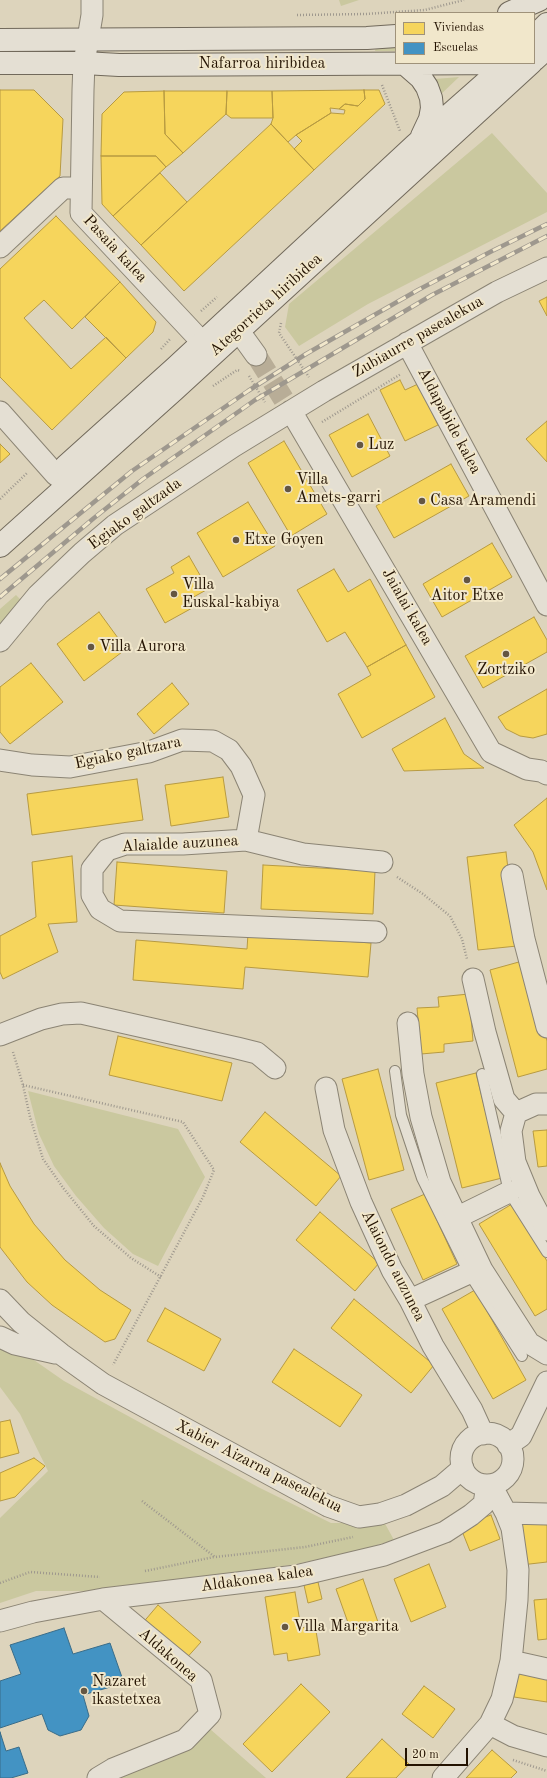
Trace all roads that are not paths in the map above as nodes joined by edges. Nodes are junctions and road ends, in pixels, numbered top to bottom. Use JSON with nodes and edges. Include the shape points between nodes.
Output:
{"nodes":[{"id":1,"x":92,"y":0,"type":"edge"},
{"id":2,"x":539,"y":0,"type":"edge"},
{"id":3,"x":511,"y":12,"type":"edge"},
{"id":4,"x":547,"y":24,"type":"edge"},
{"id":5,"x":395,"y":36,"type":"edge"},
{"id":6,"x":535,"y":36,"type":"edge"},
{"id":7,"x":0,"y":40,"type":"edge"},
{"id":8,"x":89,"y":40,"type":"junction"},
{"id":9,"x":547,"y":48,"type":"edge"},
{"id":10,"x":535,"y":59,"type":"edge"},
{"id":11,"x":0,"y":63,"type":"edge"},
{"id":12,"x":84,"y":63,"type":"junction"},
{"id":13,"x":405,"y":64,"type":"edge"},
{"id":14,"x":507,"y":64,"type":"edge"},
{"id":15,"x":530,"y":64,"type":"edge"},
{"id":16,"x":414,"y":146,"type":"junction"},
{"id":17,"x":81,"y":188,"type":"junction"},
{"id":18,"x":0,"y":247,"type":"edge"},
{"id":19,"x":547,"y":268,"type":"edge"},
{"id":20,"x":230,"y":327,"type":"junction"},
{"id":21,"x":407,"y":343,"type":"junction"},
{"id":22,"x":211,"y":345,"type":"junction"},
{"id":23,"x":256,"y":355,"type":"tunnel mouth"},
{"id":24,"x":291,"y":411,"type":"junction"},
{"id":25,"x":0,"y":412,"type":"edge"},
{"id":26,"x":56,"y":475,"type":"junction"},
{"id":27,"x":0,"y":526,"type":"edge"},
{"id":28,"x":0,"y":546,"type":"edge"},
{"id":29,"x":547,"y":605,"type":"edge"},
{"id":30,"x":0,"y":641,"type":"edge"},
{"id":31,"x":0,"y":760,"type":"edge"},
{"id":32,"x":545,"y":771,"type":"edge"},
{"id":33,"x":246,"y":840,"type":"junction"},
{"id":34,"x":382,"y":862,"type":"road end"},
{"id":35,"x":512,"y":875,"type":"dead end"},
{"id":36,"x":376,"y":932,"type":"dead end"},
{"id":37,"x":473,"y":979,"type":"road end"},
{"id":38,"x":408,"y":1022,"type":"dead end"},
{"id":39,"x":547,"y":1027,"type":"edge"},
{"id":40,"x":3,"y":1034,"type":"edge"},
{"id":41,"x":275,"y":1068,"type":"dead end"},
{"id":42,"x":395,"y":1071,"type":"dead end"},
{"id":43,"x":482,"y":1074,"type":"dead end"},
{"id":44,"x":326,"y":1088,"type":"dead end"},
{"id":45,"x":547,"y":1104,"type":"edge"},
{"id":46,"x":516,"y":1113,"type":"junction"},
{"id":47,"x":509,"y":1192,"type":"junction"},
{"id":48,"x":456,"y":1218,"type":"junction"},
{"id":49,"x":547,"y":1230,"type":"edge"},
{"id":50,"x":547,"y":1252,"type":"edge"},
{"id":51,"x":469,"y":1273,"type":"junction"},
{"id":52,"x":0,"y":1300,"type":"edge"},
{"id":53,"x":410,"y":1300,"type":"junction"},
{"id":54,"x":0,"y":1337,"type":"edge"},
{"id":55,"x":61,"y":1354,"type":"junction"},
{"id":56,"x":547,"y":1354,"type":"edge"},
{"id":57,"x":522,"y":1356,"type":"dead end"},
{"id":58,"x":547,"y":1382,"type":"edge"},
{"id":59,"x":483,"y":1434,"type":"junction"},
{"id":60,"x":508,"y":1445,"type":"junction"},
{"id":61,"x":462,"y":1468,"type":"junction"},
{"id":62,"x":489,"y":1485,"type":"junction"},
{"id":63,"x":506,"y":1513,"type":"junction"},
{"id":64,"x":547,"y":1514,"type":"edge"},
{"id":65,"x":103,"y":1599,"type":"junction"},
{"id":66,"x":0,"y":1621,"type":"edge"},
{"id":67,"x":511,"y":1661,"type":"junction"},
{"id":68,"x":547,"y":1669,"type":"edge"},
{"id":69,"x":490,"y":1724,"type":"junction"},
{"id":70,"x":547,"y":1746,"type":"edge"},
{"id":71,"x":98,"y":1778,"type":"edge"},
{"id":72,"x":443,"y":1778,"type":"edge"}],
"edges":[{"from":1,"to":8,"type":"street","name":"Pasaia kalea"},
{"from":2,"to":3,"type":"main road"},
{"from":4,"to":6,"type":"main road"},
{"from":5,"to":8,"type":"main road","name":"Nafarroa hiribidea"},
{"from":7,"to":8,"type":"main road","name":"Nafarroa hiribidea"},
{"from":8,"to":12,"type":"street","name":"Pasaia kalea"},
{"from":9,"to":10,"type":"main road"},
{"from":11,"to":12,"type":"main road","name":"Nafarroa hiribidea"},
{"from":12,"to":13,"type":"main road","name":"Nafarroa hiribidea"},
{"from":12,"to":17,"type":"street","name":"Pasaia kalea"},
{"from":13,"to":16,"type":"main road","via":[[421,78],[431,98],[430,119],[422,138]]},
{"from":14,"to":16,"type":"main road","name":"Ategorrieta hiribidea"},
{"from":15,"to":20,"type":"main road","name":"Ategorrieta hiribidea"},
{"from":16,"to":20,"type":"main road","name":"Ategorrieta hiribidea"},
{"from":17,"to":18,"type":"street","via":[[63,188]]},
{"from":17,"to":22,"type":"street","name":"Pasaia kalea","via":[[81,213]]},
{"from":19,"to":21,"type":"street","name":"Zubiaurre pasealekua","via":[[497,292]]},
{"from":20,"to":22,"type":"main road","name":"Ategorrieta hiribidea"},
{"from":20,"to":23,"type":"street"},
{"from":21,"to":24,"type":"street","name":"Zubiaurre pasealekua"},
{"from":21,"to":29,"type":"street","name":"Aldapabide kalea"},
{"from":22,"to":26,"type":"main road","name":"Ategorrieta hiribidea"},
{"from":22,"to":28,"type":"main road","name":"Ategorrieta hiribidea"},
{"from":24,"to":30,"type":"street","name":"Egiako galtzada","via":[[115,525],[38,595]]},
{"from":24,"to":32,"type":"street","name":"Jaialai kalea","via":[[491,752],[527,770]]},
{"from":25,"to":26,"type":"street"},
{"from":26,"to":27,"type":"main road","name":"Ategorrieta hiribidea"},
{"from":31,"to":33,"type":"street","name":"Egiako galtzara","via":[[70,767],[149,752],[182,740],[212,741],[229,750],[241,766],[254,796]]},
{"from":33,"to":34,"type":"street","name":"Alaialde auzunea","via":[[303,854]]},
{"from":33,"to":36,"type":"street","name":"Alaialde auzunea","via":[[125,844],[107,850],[92,869],[92,895],[100,909],[120,921]]},
{"from":35,"to":39,"type":"street","via":[[524,939]]},
{"from":37,"to":46,"type":"street","via":[[484,1032],[504,1099]]},
{"from":38,"to":48,"type":"street","via":[[413,1074],[421,1117],[440,1182]]},
{"from":40,"to":41,"type":"street","via":[[62,1014],[81,1013],[250,1051],[257,1053]]},
{"from":42,"to":51,"type":"lane","via":[[401,1114],[422,1178]]},
{"from":43,"to":47,"type":"lane"},
{"from":44,"to":53,"type":"street","name":"Alaiondo auzunea","via":[[334,1130],[360,1202],[392,1270]]},
{"from":45,"to":46,"type":"street","via":[[536,1104]]},
{"from":46,"to":49,"type":"street","via":[[511,1131],[515,1162],[528,1196]]},
{"from":47,"to":48,"type":"street"},
{"from":47,"to":50,"type":"lane"},
{"from":48,"to":56,"type":"street","via":[[482,1270],[529,1343]]},
{"from":51,"to":53,"type":"street"},
{"from":51,"to":57,"type":"lane"},
{"from":52,"to":55,"type":"street","name":"Xabier Aizarna pasealekua","via":[[21,1322]]},
{"from":53,"to":59,"type":"street","name":"Alaiondo auzunea"},
{"from":54,"to":55,"type":"street","name":"Xabier Aizarna pasealekua","via":[[15,1344]]},
{"from":55,"to":61,"type":"street","name":"Xabier Aizarna pasealekua","via":[[103,1384],[328,1506],[360,1517],[380,1514],[406,1505],[442,1486]]},
{"from":58,"to":60,"type":"street","via":[[521,1436]]},
{"from":59,"to":60,"type":"street","via":[[499,1436]]},
{"from":59,"to":61,"type":"street","via":[[469,1441],[463,1449]]},
{"from":60,"to":62,"type":"street","via":[[512,1454],[510,1471],[504,1478]]},
{"from":61,"to":62,"type":"street","via":[[469,1478],[480,1484]]},
{"from":62,"to":63,"type":"street"},
{"from":62,"to":65,"type":"street","name":"Aldakonea kalea","via":[[484,1504],[471,1515],[445,1532],[384,1555],[296,1576]]},
{"from":63,"to":64,"type":"street"},
{"from":63,"to":67,"type":"street","via":[[512,1528],[518,1570]]},
{"from":65,"to":66,"type":"street","name":"Aldakonea kalea"},
{"from":65,"to":71,"type":"street","name":"Aldakonea","via":[[201,1680],[210,1714],[185,1740],[113,1769]]},
{"from":67,"to":68,"type":"street"},
{"from":67,"to":69,"type":"street","via":[[502,1699]]},
{"from":69,"to":70,"type":"street","via":[[513,1736]]},
{"from":69,"to":72,"type":"street"}]}
